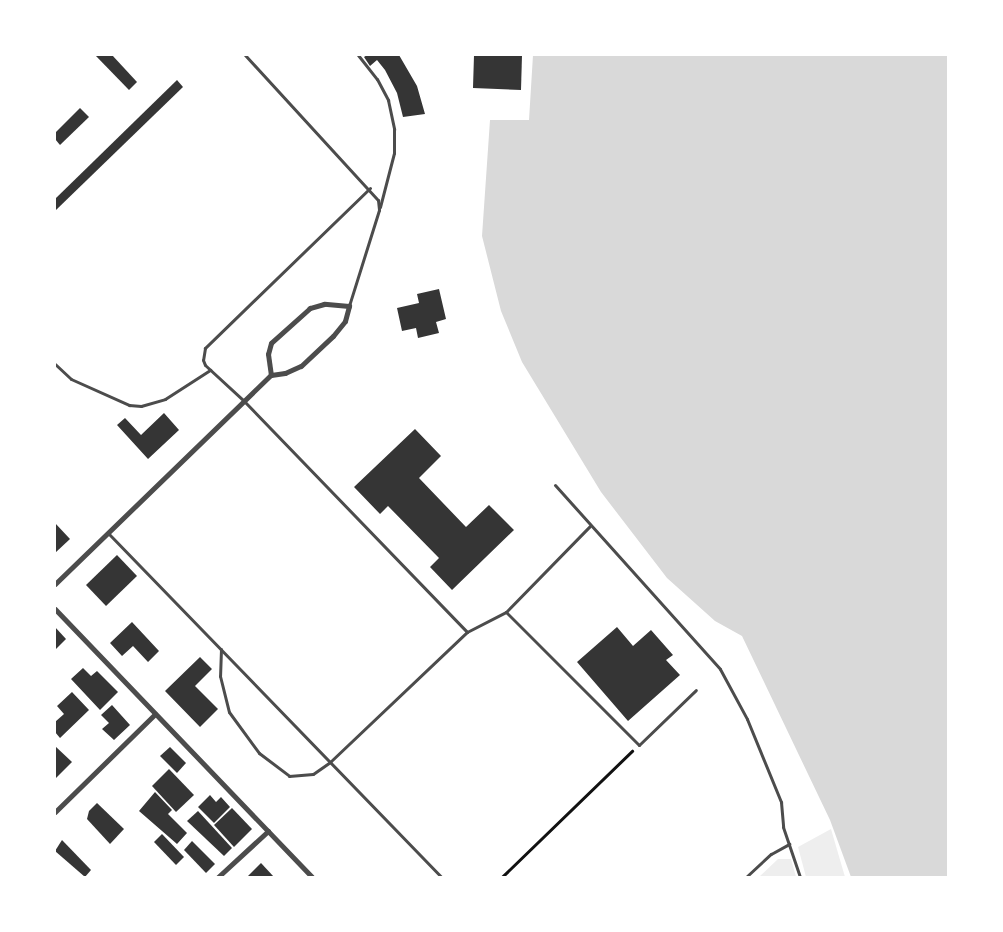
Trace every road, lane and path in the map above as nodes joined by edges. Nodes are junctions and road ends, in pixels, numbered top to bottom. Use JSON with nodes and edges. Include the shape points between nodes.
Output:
{"nodes":[{"id":1,"x":245,"y":55,"type":"edge"},
{"id":2,"x":358,"y":55,"type":"edge"},
{"id":3,"x":370,"y":188,"type":"junction"},
{"id":4,"x":379,"y":210,"type":"junction"},
{"id":5,"x":349,"y":306,"type":"junction"},
{"id":6,"x":55,"y":364,"type":"edge"},
{"id":7,"x":210,"y":370,"type":"junction"},
{"id":8,"x":271,"y":375,"type":"junction"},
{"id":9,"x":244,"y":401,"type":"junction"},
{"id":10,"x":555,"y":486,"type":"dead end"},
{"id":11,"x":590,"y":526,"type":"junction"},
{"id":12,"x":108,"y":533,"type":"junction"},
{"id":13,"x":55,"y":584,"type":"edge"},
{"id":14,"x":55,"y":610,"type":"edge"},
{"id":15,"x":506,"y":612,"type":"junction"},
{"id":16,"x":467,"y":632,"type":"junction"},
{"id":17,"x":221,"y":649,"type":"junction"},
{"id":18,"x":696,"y":690,"type":"dead end"},
{"id":19,"x":156,"y":714,"type":"junction"},
{"id":20,"x":639,"y":745,"type":"junction"},
{"id":21,"x":330,"y":762,"type":"junction"},
{"id":22,"x":55,"y":812,"type":"edge"},
{"id":23,"x":268,"y":831,"type":"junction"},
{"id":24,"x":789,"y":844,"type":"junction"},
{"id":25,"x":218,"y":877,"type":"edge"},
{"id":26,"x":312,"y":877,"type":"edge"},
{"id":27,"x":441,"y":877,"type":"edge"},
{"id":28,"x":502,"y":877,"type":"edge"},
{"id":29,"x":746,"y":877,"type":"edge"},
{"id":30,"x":800,"y":877,"type":"edge"}],
"edges":[{"from":1,"to":3,"type":"lane"},
{"from":2,"to":4,"type":"lane","via":[[388,100],[394,129],[394,153]]},
{"from":3,"to":4,"type":"lane","via":[[378,200]]},
{"from":3,"to":7,"type":"lane","via":[[205,348],[203,360]]},
{"from":4,"to":5,"type":"lane"},
{"from":5,"to":8,"type":"street","via":[[345,321],[333,336],[301,366]]},
{"from":5,"to":8,"type":"street","via":[[324,304],[310,308],[271,344],[268,354]]},
{"from":6,"to":7,"type":"lane","via":[[70,379],[129,405],[141,406],[165,399]]},
{"from":7,"to":9,"type":"lane"},
{"from":8,"to":9,"type":"street"},
{"from":9,"to":12,"type":"street"},
{"from":9,"to":16,"type":"lane"},
{"from":10,"to":11,"type":"lane"},
{"from":11,"to":15,"type":"lane"},
{"from":11,"to":24,"type":"lane","via":[[720,669],[747,720],[781,802],[783,828]]},
{"from":12,"to":13,"type":"street"},
{"from":12,"to":17,"type":"lane"},
{"from":14,"to":19,"type":"street"},
{"from":15,"to":16,"type":"lane"},
{"from":15,"to":20,"type":"lane"},
{"from":16,"to":21,"type":"lane"},
{"from":17,"to":21,"type":"lane"},
{"from":17,"to":21,"type":"lane","via":[[220,676],[229,712],[259,753],[289,776],[313,774]]},
{"from":18,"to":20,"type":"lane"},
{"from":19,"to":22,"type":"street"},
{"from":19,"to":23,"type":"street"},
{"from":20,"to":28,"type":"path"},
{"from":21,"to":27,"type":"lane"},
{"from":23,"to":25,"type":"street"},
{"from":23,"to":26,"type":"street"},
{"from":24,"to":29,"type":"lane","via":[[771,854]]},
{"from":24,"to":30,"type":"lane"}]}
